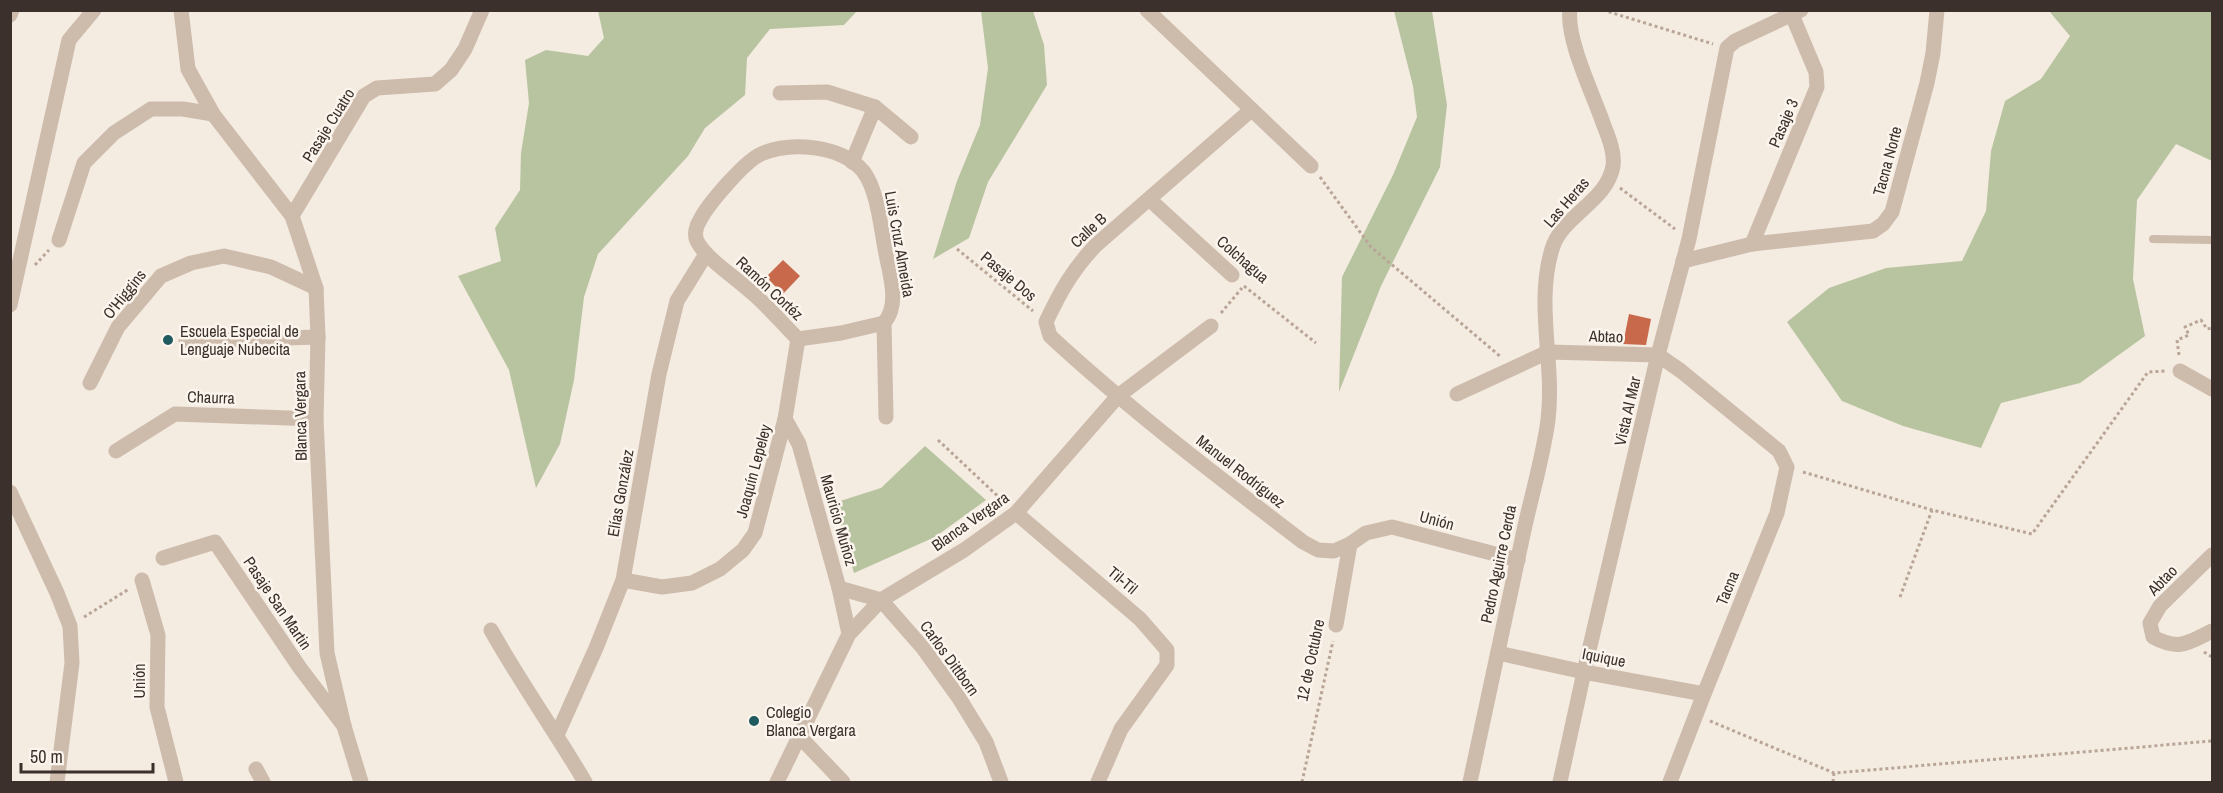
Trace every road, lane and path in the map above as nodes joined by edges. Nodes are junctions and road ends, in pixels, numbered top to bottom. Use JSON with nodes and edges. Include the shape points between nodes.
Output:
{"nodes":[{"id":1,"x":12,"y":10,"type":"edge"},
{"id":2,"x":94,"y":10,"type":"edge"},
{"id":3,"x":181,"y":10,"type":"edge"},
{"id":4,"x":482,"y":10,"type":"edge"},
{"id":5,"x":1147,"y":10,"type":"edge"},
{"id":6,"x":1570,"y":10,"type":"edge"},
{"id":7,"x":1603,"y":10,"type":"edge"},
{"id":8,"x":1937,"y":10,"type":"edge"},
{"id":9,"x":1796,"y":13,"type":"edge"},
{"id":10,"x":10,"y":15,"type":"edge"},
{"id":11,"x":1727,"y":48,"type":"junction"},
{"id":12,"x":780,"y":93,"type":"dead end"},
{"id":13,"x":875,"y":107,"type":"junction"},
{"id":14,"x":1251,"y":110,"type":"junction"},
{"id":15,"x":213,"y":114,"type":"junction"},
{"id":16,"x":911,"y":137,"type":"dead end"},
{"id":17,"x":852,"y":162,"type":"junction"},
{"id":18,"x":1311,"y":166,"type":"joint"},
{"id":19,"x":1609,"y":180,"type":"junction"},
{"id":20,"x":1149,"y":199,"type":"junction"},
{"id":21,"x":292,"y":216,"type":"junction"},
{"id":22,"x":1689,"y":239,"type":"junction"},
{"id":23,"x":2153,"y":239,"type":"dead end"},
{"id":24,"x":59,"y":240,"type":"dead end"},
{"id":25,"x":2212,"y":240,"type":"edge"},
{"id":26,"x":1752,"y":244,"type":"junction"},
{"id":27,"x":957,"y":249,"type":"dead end"},
{"id":28,"x":706,"y":254,"type":"junction"},
{"id":29,"x":1683,"y":261,"type":"junction"},
{"id":30,"x":1232,"y":275,"type":"joint"},
{"id":31,"x":1244,"y":286,"type":"junction"},
{"id":32,"x":316,"y":288,"type":"junction"},
{"id":33,"x":10,"y":305,"type":"edge"},
{"id":34,"x":1046,"y":322,"type":"junction"},
{"id":35,"x":884,"y":323,"type":"junction"},
{"id":36,"x":1211,"y":326,"type":"joint"},
{"id":37,"x":2212,"y":328,"type":"edge"},
{"id":38,"x":318,"y":337,"type":"junction"},
{"id":39,"x":798,"y":339,"type":"junction"},
{"id":40,"x":186,"y":340,"type":"dead end"},
{"id":41,"x":1316,"y":343,"type":"dead end"},
{"id":42,"x":1548,"y":352,"type":"junction"},
{"id":43,"x":1658,"y":355,"type":"junction"},
{"id":44,"x":1514,"y":368,"type":"junction"},
{"id":45,"x":2180,"y":371,"type":"junction"},
{"id":46,"x":90,"y":383,"type":"dead end"},
{"id":47,"x":2212,"y":389,"type":"edge"},
{"id":48,"x":1457,"y":394,"type":"dead end"},
{"id":49,"x":1118,"y":396,"type":"junction"},
{"id":50,"x":886,"y":417,"type":"dead end"},
{"id":51,"x":316,"y":419,"type":"junction"},
{"id":52,"x":785,"y":419,"type":"junction"},
{"id":53,"x":938,"y":440,"type":"dead end"},
{"id":54,"x":116,"y":451,"type":"dead end"},
{"id":55,"x":1787,"y":467,"type":"junction"},
{"id":56,"x":10,"y":492,"type":"edge"},
{"id":57,"x":1932,"y":510,"type":"junction"},
{"id":58,"x":1016,"y":513,"type":"junction"},
{"id":59,"x":1350,"y":544,"type":"junction"},
{"id":60,"x":2212,"y":555,"type":"edge"},
{"id":61,"x":163,"y":558,"type":"dead end"},
{"id":62,"x":1518,"y":560,"type":"junction"},
{"id":63,"x":142,"y":580,"type":"joint"},
{"id":64,"x":623,"y":580,"type":"junction"},
{"id":65,"x":839,"y":588,"type":"junction"},
{"id":66,"x":1900,"y":597,"type":"dead end"},
{"id":67,"x":881,"y":600,"type":"junction"},
{"id":68,"x":1336,"y":625,"type":"joint"},
{"id":69,"x":70,"y":626,"type":"junction"},
{"id":70,"x":491,"y":630,"type":"dead end"},
{"id":71,"x":2212,"y":632,"type":"edge"},
{"id":72,"x":849,"y":634,"type":"junction"},
{"id":73,"x":1498,"y":652,"type":"junction"},
{"id":74,"x":1584,"y":672,"type":"junction"},
{"id":75,"x":1704,"y":694,"type":"junction"},
{"id":76,"x":1697,"y":715,"type":"junction"},
{"id":77,"x":344,"y":726,"type":"junction"},
{"id":78,"x":557,"y":735,"type":"junction"},
{"id":79,"x":799,"y":736,"type":"junction"},
{"id":80,"x":2212,"y":741,"type":"edge"},
{"id":81,"x":1834,"y":773,"type":"junction"},
{"id":82,"x":57,"y":783,"type":"edge"},
{"id":83,"x":176,"y":783,"type":"edge"},
{"id":84,"x":361,"y":783,"type":"edge"},
{"id":85,"x":585,"y":783,"type":"edge"},
{"id":86,"x":777,"y":783,"type":"edge"},
{"id":87,"x":843,"y":783,"type":"edge"},
{"id":88,"x":1001,"y":783,"type":"edge"},
{"id":89,"x":1098,"y":783,"type":"edge"},
{"id":90,"x":1302,"y":783,"type":"edge"},
{"id":91,"x":1470,"y":783,"type":"edge"},
{"id":92,"x":1560,"y":783,"type":"edge"},
{"id":93,"x":1670,"y":783,"type":"edge"},
{"id":94,"x":1833,"y":783,"type":"edge"}],
"edges":[{"from":1,"to":10,"type":"street"},
{"from":2,"to":33,"type":"street","via":[[69,40]]},
{"from":3,"to":15,"type":"street","name":"Blanca Vergara","via":[[188,69]]},
{"from":4,"to":21,"type":"street","name":"Pasaje Cuatro","via":[[465,49],[451,70],[435,84],[377,88],[364,96]]},
{"from":5,"to":14,"type":"street"},
{"from":6,"to":19,"type":"street","name":"Las Heras","via":[[1578,56],[1613,152]]},
{"from":7,"to":11,"type":"path"},
{"from":8,"to":26,"type":"street","name":"Tacna Norte","via":[[1927,83],[1892,212],[1883,224],[1873,231]]},
{"from":9,"to":11,"type":"street"},
{"from":9,"to":26,"type":"street","name":"Pasaje 3","via":[[1816,72],[1817,87]]},
{"from":11,"to":22,"type":"street","name":"Vista Al Mar"},
{"from":12,"to":13,"type":"street","via":[[827,92]]},
{"from":13,"to":16,"type":"street"},
{"from":13,"to":17,"type":"street"},
{"from":14,"to":18,"type":"street"},
{"from":14,"to":20,"type":"street","name":"Calle B"},
{"from":15,"to":21,"type":"street","name":"Blanca Vergara"},
{"from":15,"to":24,"type":"street","via":[[151,109],[114,133],[84,163]]},
{"from":17,"to":28,"type":"street","name":"Luis Cruz Almeida","via":[[809,146],[786,146],[760,154],[739,172],[700,219],[695,229],[696,240]]},
{"from":17,"to":35,"type":"street","name":"Luis Cruz Almeida","via":[[863,171],[872,189],[890,274],[894,305]]},
{"from":18,"to":44,"type":"path","via":[[1371,248]]},
{"from":19,"to":22,"type":"path"},
{"from":19,"to":42,"type":"street","name":"Las Heras","via":[[1565,226],[1553,246],[1544,306]]},
{"from":20,"to":30,"type":"street","name":"Colchagua"},
{"from":20,"to":34,"type":"street","name":"Calle B","via":[[1077,265]]},
{"from":21,"to":32,"type":"street","name":"Blanca Vergara"},
{"from":22,"to":29,"type":"street","name":"Vista Al Mar"},
{"from":23,"to":25,"type":"lane"},
{"from":26,"to":29,"type":"street","name":"Tacna Norte"},
{"from":27,"to":34,"type":"path","name":"Pasaje Dos"},
{"from":28,"to":39,"type":"street","name":"Ramón Cortéz"},
{"from":28,"to":64,"type":"street","name":"Elías González","via":[[677,301],[659,374]]},
{"from":29,"to":43,"type":"street","name":"Vista Al Mar"},
{"from":30,"to":31,"type":"path","name":"Colchagua"},
{"from":31,"to":36,"type":"path"},
{"from":31,"to":41,"type":"path","name":"Colchagua"},
{"from":32,"to":38,"type":"street","name":"Blanca Vergara"},
{"from":32,"to":46,"type":"street","name":"O'Higgins","via":[[272,267],[224,256],[191,263],[161,276],[118,327]]},
{"from":34,"to":49,"type":"street","via":[[1050,336]]},
{"from":35,"to":39,"type":"street","name":"Ramón Cortéz"},
{"from":35,"to":50,"type":"street","name":"Luis Cruz Almeida"},
{"from":36,"to":49,"type":"street","name":"Blanca Vergara"},
{"from":37,"to":45,"type":"path","via":[[2206,330],[2201,321],[2185,327],[2188,335],[2177,340]]},
{"from":38,"to":40,"type":"street"},
{"from":38,"to":51,"type":"street","name":"Blanca Vergara"},
{"from":39,"to":52,"type":"street","name":"Joaquín Lepeley"},
{"from":42,"to":43,"type":"street","name":"Abtao"},
{"from":42,"to":44,"type":"street","name":"Abtao"},
{"from":42,"to":62,"type":"street","name":"Pedro Aguirre Cerda","via":[[1548,418]]},
{"from":43,"to":55,"type":"street","via":[[1779,451]]},
{"from":43,"to":74,"type":"street","name":"Vista Al Mar"},
{"from":44,"to":48,"type":"street","name":"Abtao"},
{"from":45,"to":47,"type":"street"},
{"from":45,"to":57,"type":"path","via":[[2148,372],[2032,534]]},
{"from":49,"to":58,"type":"street","name":"Blanca Vergara"},
{"from":49,"to":59,"type":"street","name":"Manuel Rodríguez","via":[[1303,542],[1334,551]]},
{"from":51,"to":54,"type":"street","name":"Chaurra","via":[[175,414]]},
{"from":51,"to":77,"type":"street","name":"Blanca Vergara","via":[[327,653]]},
{"from":52,"to":64,"type":"street","name":"Joaquín Lepeley","via":[[755,533],[743,550],[720,569],[692,583],[662,586]]},
{"from":52,"to":65,"type":"street","name":"Mauricio Muñoz","via":[[799,444]]},
{"from":53,"to":58,"type":"path"},
{"from":55,"to":57,"type":"path"},
{"from":55,"to":75,"type":"street","name":"Tacna","via":[[1777,513]]},
{"from":56,"to":69,"type":"street"},
{"from":57,"to":66,"type":"path"},
{"from":58,"to":67,"type":"street","name":"Blanca Vergara"},
{"from":58,"to":89,"type":"street","name":"Til-Til","via":[[1140,619],[1167,650],[1167,665],[1121,729]]},
{"from":59,"to":62,"type":"street","name":"Unión","via":[[1366,533],[1392,527]]},
{"from":59,"to":68,"type":"street","name":"12 de Octubre"},
{"from":60,"to":71,"type":"street","name":"Abtao","via":[[2160,606],[2150,623],[2153,637],[2168,645],[2188,644]]},
{"from":61,"to":77,"type":"street","name":"Pasaje San Martin","via":[[216,542]]},
{"from":62,"to":73,"type":"street","name":"Pedro Aguirre Cerda"},
{"from":63,"to":69,"type":"path"},
{"from":63,"to":83,"type":"street","name":"Unión","via":[[158,635],[157,707]]},
{"from":64,"to":78,"type":"street","name":"Elías González"},
{"from":65,"to":67,"type":"street"},
{"from":65,"to":72,"type":"street","name":"Mauricio Muñoz"},
{"from":67,"to":72,"type":"street","name":"Blanca Vergara"},
{"from":67,"to":88,"type":"street","name":"Carlos Dittborn","via":[[923,648],[958,698],[986,742]]},
{"from":68,"to":90,"type":"path","name":"12 de Octubre"},
{"from":69,"to":82,"type":"street","via":[[72,663]]},
{"from":70,"to":78,"type":"street"},
{"from":72,"to":79,"type":"street","name":"Blanca Vergara"},
{"from":73,"to":74,"type":"street","name":"Iquique"},
{"from":73,"to":91,"type":"street","name":"Pedro Aguirre Cerda"},
{"from":74,"to":75,"type":"street","name":"Iquique"},
{"from":74,"to":92,"type":"street","name":"Vista Al Mar"},
{"from":75,"to":76,"type":"street","name":"Tacna"},
{"from":76,"to":81,"type":"path"},
{"from":76,"to":93,"type":"street","name":"Tacna"},
{"from":77,"to":84,"type":"street","name":"Blanca Vergara"},
{"from":78,"to":85,"type":"street"},
{"from":79,"to":86,"type":"street","name":"Blanca Vergara"},
{"from":79,"to":87,"type":"street"},
{"from":80,"to":81,"type":"path"},
{"from":81,"to":94,"type":"path"}]}
